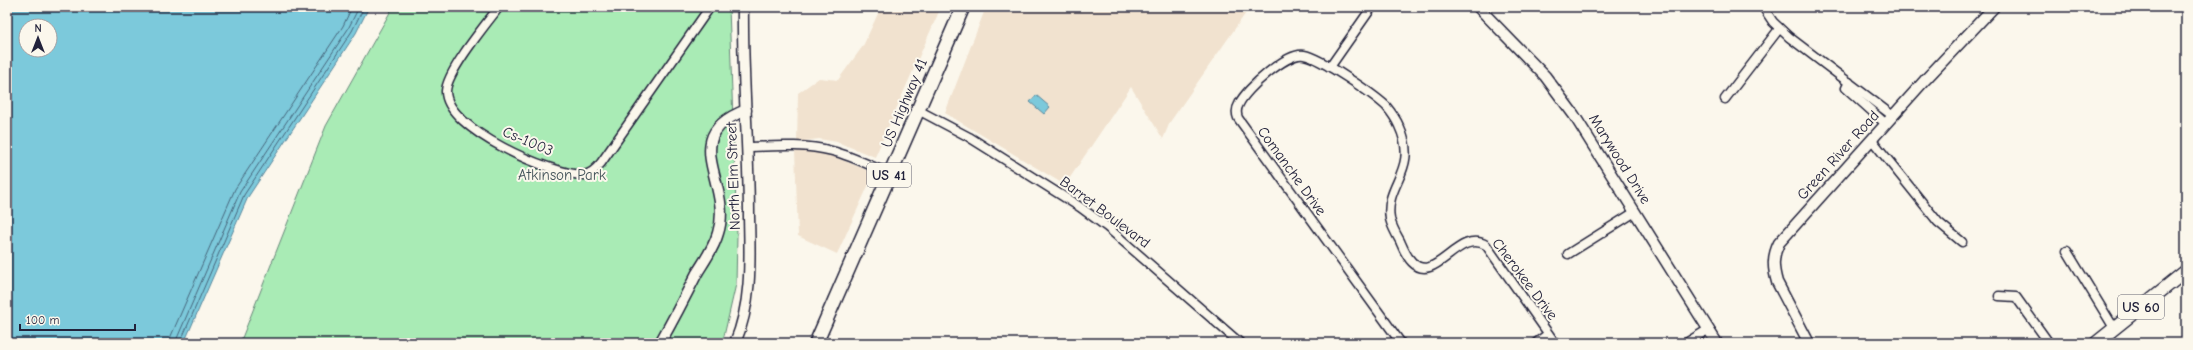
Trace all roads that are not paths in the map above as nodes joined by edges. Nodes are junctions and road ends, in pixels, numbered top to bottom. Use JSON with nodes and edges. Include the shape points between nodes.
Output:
{"nodes":[{"id":1,"x":499,"y":7,"type":"edge"},
{"id":2,"x":710,"y":7,"type":"edge"},
{"id":3,"x":743,"y":7,"type":"edge"},
{"id":4,"x":963,"y":7,"type":"edge"},
{"id":5,"x":1372,"y":7,"type":"edge"},
{"id":6,"x":1478,"y":7,"type":"edge"},
{"id":7,"x":1763,"y":7,"type":"edge"},
{"id":8,"x":1994,"y":7,"type":"edge"},
{"id":9,"x":1779,"y":29,"type":"junction"},
{"id":10,"x":1330,"y":67,"type":"junction"},
{"id":11,"x":1725,"y":99,"type":"dead end"},
{"id":12,"x":746,"y":110,"type":"junction"},
{"id":13,"x":918,"y":110,"type":"junction"},
{"id":14,"x":1890,"y":120,"type":"junction"},
{"id":15,"x":1872,"y":140,"type":"junction"},
{"id":16,"x":748,"y":147,"type":"junction"},
{"id":17,"x":890,"y":174,"type":"junction"},
{"id":18,"x":1635,"y":212,"type":"junction"},
{"id":19,"x":1962,"y":242,"type":"dead end"},
{"id":20,"x":2067,"y":251,"type":"dead end"},
{"id":21,"x":1568,"y":254,"type":"dead end"},
{"id":22,"x":2186,"y":271,"type":"edge"},
{"id":23,"x":1999,"y":296,"type":"dead end"},
{"id":24,"x":2114,"y":328,"type":"junction"},
{"id":25,"x":1709,"y":329,"type":"junction"},
{"id":26,"x":1548,"y":334,"type":"junction"},
{"id":27,"x":660,"y":343,"type":"edge"},
{"id":28,"x":735,"y":343,"type":"edge"},
{"id":29,"x":816,"y":343,"type":"edge"},
{"id":30,"x":1240,"y":343,"type":"edge"},
{"id":31,"x":1401,"y":343,"type":"edge"},
{"id":32,"x":1536,"y":343,"type":"edge"},
{"id":33,"x":1555,"y":343,"type":"edge"},
{"id":34,"x":1686,"y":343,"type":"edge"},
{"id":35,"x":1717,"y":343,"type":"edge"},
{"id":36,"x":1809,"y":343,"type":"edge"},
{"id":37,"x":2049,"y":343,"type":"edge"},
{"id":38,"x":2096,"y":343,"type":"edge"}],
"edges":[{"from":1,"to":2,"type":"street","name":"Cs-1003","via":[[450,77],[446,93],[449,105],[462,121],[501,146],[547,165],[586,175],[602,163]]},
{"from":3,"to":12,"type":"street","name":"North Elm Street"},
{"from":4,"to":13,"type":"highway","name":"US Highway 41","number":"US 41"},
{"from":5,"to":10,"type":"street"},
{"from":6,"to":18,"type":"street","name":"Marywood Drive","via":[[1560,94]]},
{"from":7,"to":9,"type":"street"},
{"from":8,"to":14,"type":"street","name":"Green River Road"},
{"from":9,"to":11,"type":"street"},
{"from":9,"to":14,"type":"street","via":[[1849,82],[1846,88]]},
{"from":10,"to":26,"type":"street","name":"Cherokee Drive","via":[[1385,105],[1400,127],[1406,159],[1392,196],[1390,218],[1409,258],[1418,266],[1426,268],[1469,242],[1481,242]]},
{"from":10,"to":31,"type":"street","name":"Comanche Drive","via":[[1304,55],[1286,59],[1243,98],[1237,108],[1238,118]]},
{"from":12,"to":16,"type":"street","name":"North Elm Street"},
{"from":12,"to":27,"type":"street","via":[[725,118],[712,136],[709,149],[721,205],[718,232]]},
{"from":13,"to":17,"type":"highway","name":"US Highway 41","number":"US 41"},
{"from":13,"to":30,"type":"street","name":"Barret Boulevard","via":[[969,137],[1080,206],[1107,226]]},
{"from":14,"to":15,"type":"street","name":"Green River Road"},
{"from":15,"to":19,"type":"street","via":[[1938,222]]},
{"from":15,"to":36,"type":"street","name":"Green River Road","via":[[1783,236],[1775,250],[1773,264],[1777,282]]},
{"from":16,"to":17,"type":"street","via":[[797,146],[826,150]]},
{"from":16,"to":28,"type":"street","name":"North Elm Street","via":[[749,282]]},
{"from":17,"to":29,"type":"highway","name":"US Highway 41","number":"US 41"},
{"from":18,"to":21,"type":"street"},
{"from":18,"to":25,"type":"street","name":"Marywood Drive"},
{"from":20,"to":24,"type":"street"},
{"from":22,"to":24,"type":"main road","number":"US 60"},
{"from":23,"to":37,"type":"street","via":[[2016,297]]},
{"from":24,"to":38,"type":"main road","number":"US 60"},
{"from":25,"to":34,"type":"street"},
{"from":25,"to":35,"type":"street","name":"Marywood Drive"},
{"from":26,"to":32,"type":"street"},
{"from":26,"to":33,"type":"street"}]}
